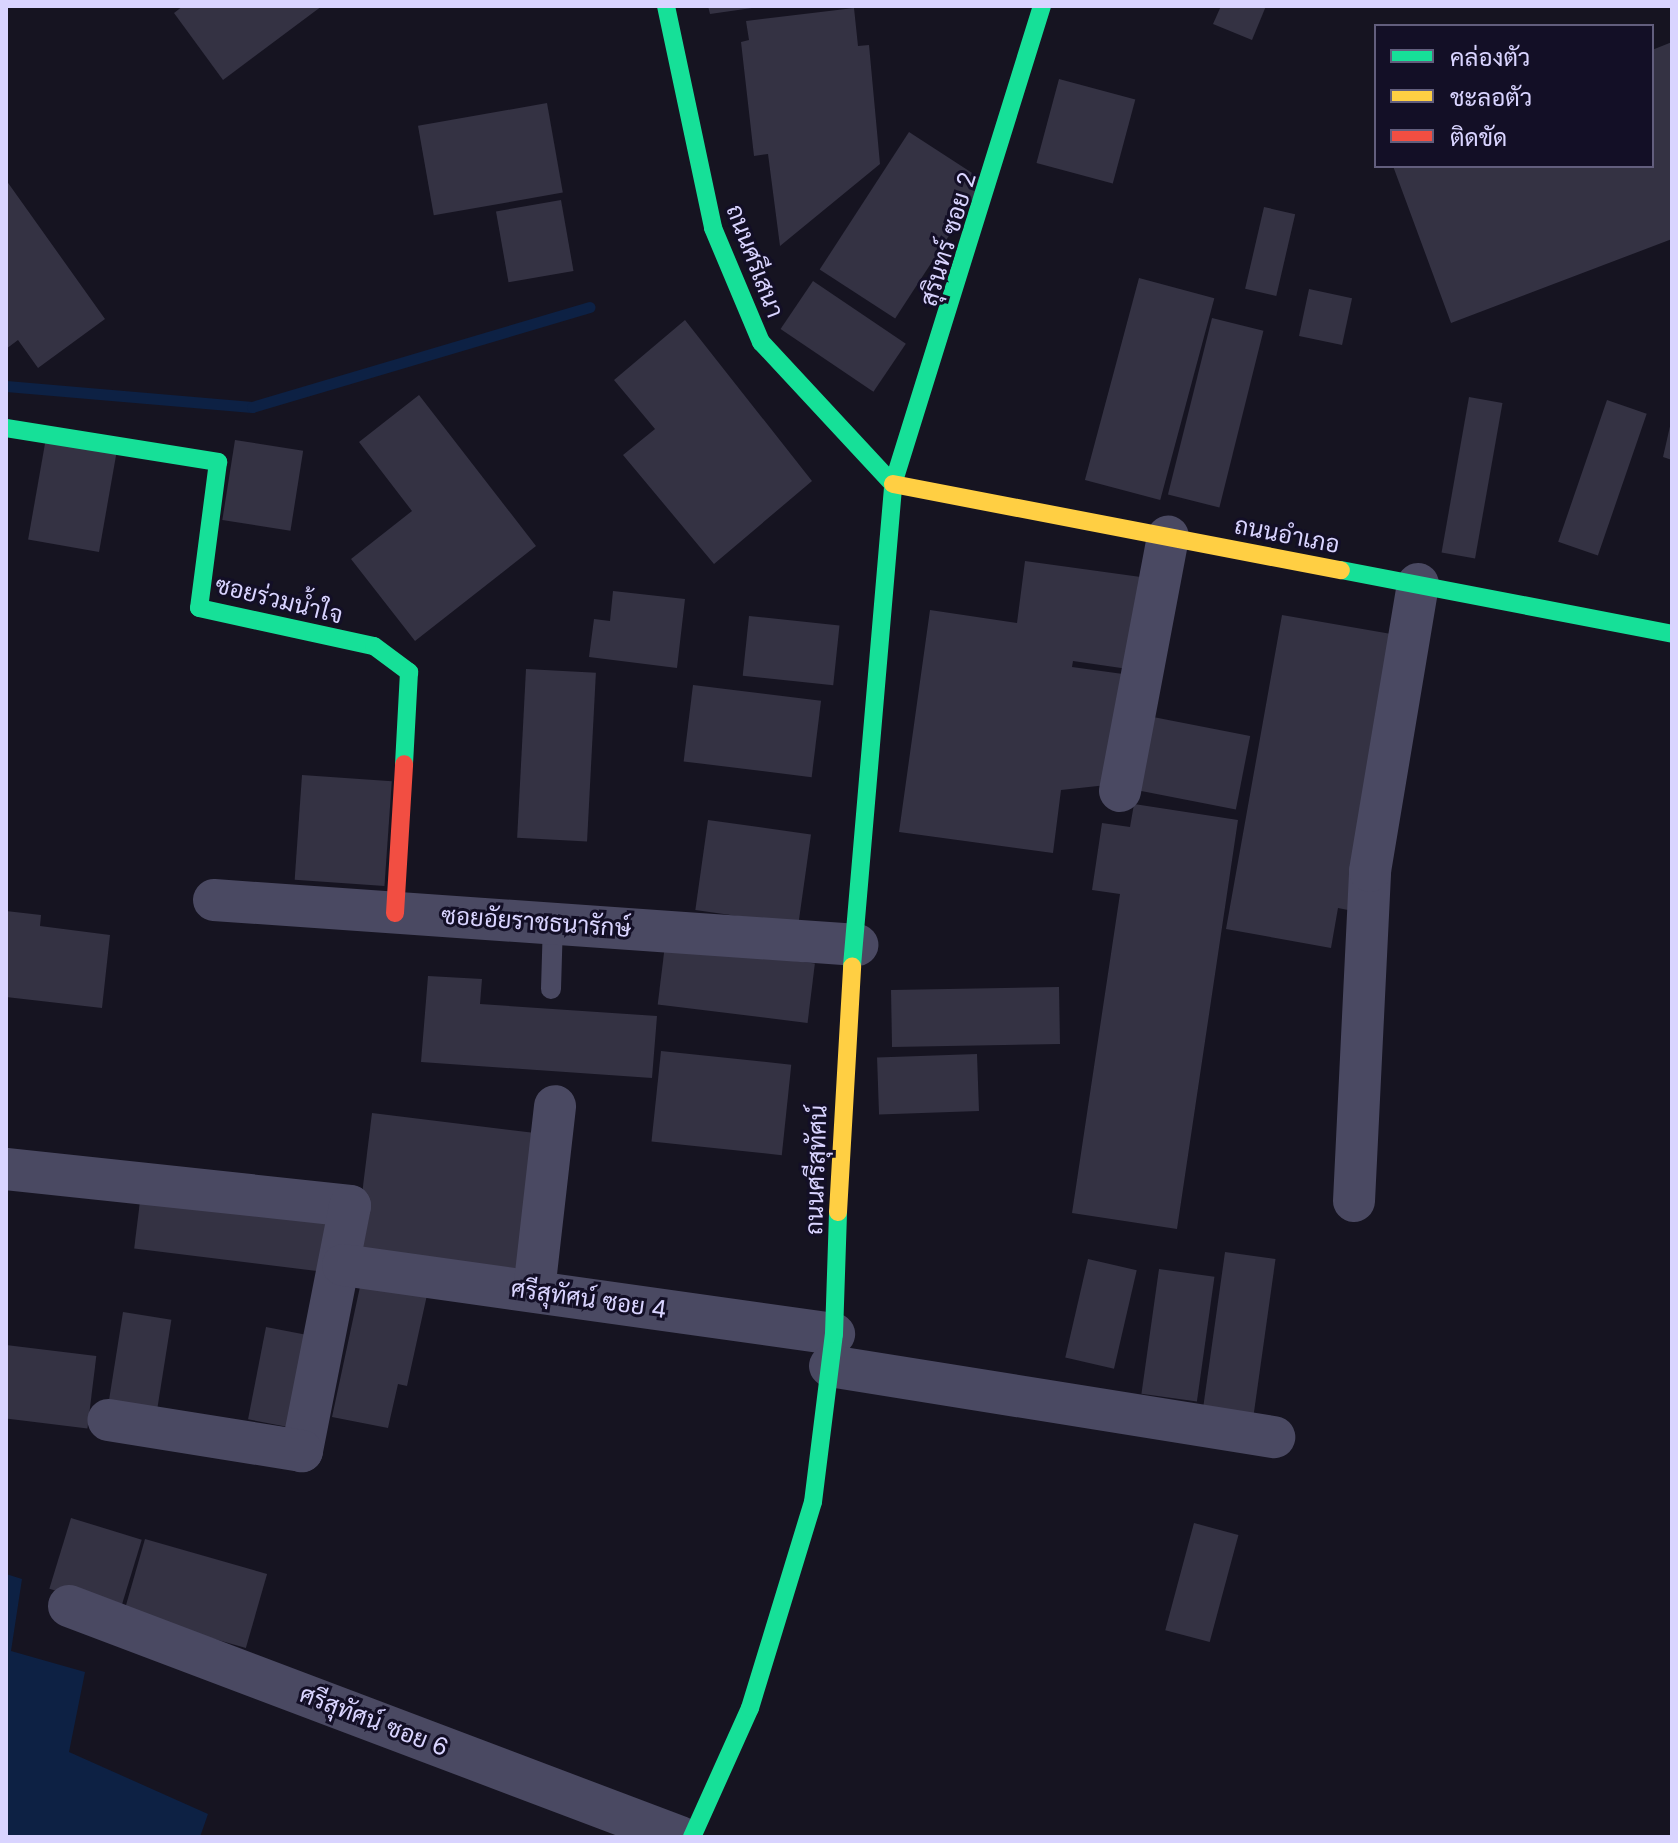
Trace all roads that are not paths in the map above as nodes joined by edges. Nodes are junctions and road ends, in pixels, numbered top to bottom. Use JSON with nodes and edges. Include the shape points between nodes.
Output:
{"nodes":[{"id":1,"x":666,"y":6,"type":"edge"},
{"id":2,"x":1042,"y":6,"type":"edge"},
{"id":3,"x":6,"y":428,"type":"edge"},
{"id":4,"x":893,"y":484,"type":"junction"},
{"id":5,"x":1168,"y":536,"type":"junction"},
{"id":6,"x":1418,"y":584,"type":"junction"},
{"id":7,"x":1672,"y":634,"type":"edge"},
{"id":8,"x":1120,"y":791,"type":"dead end"},
{"id":9,"x":214,"y":900,"type":"dead end"},
{"id":10,"x":395,"y":913,"type":"junction"},
{"id":11,"x":553,"y":923,"type":"junction"},
{"id":12,"x":857,"y":945,"type":"junction"},
{"id":13,"x":551,"y":989,"type":"dead end"},
{"id":14,"x":555,"y":1106,"type":"dead end"},
{"id":15,"x":6,"y":1169,"type":"edge"},
{"id":16,"x":1354,"y":1201,"type":"dead end"},
{"id":17,"x":343,"y":1265,"type":"junction"},
{"id":18,"x":534,"y":1291,"type":"junction"},
{"id":19,"x":832,"y":1350,"type":"junction"},
{"id":20,"x":108,"y":1420,"type":"dead end"},
{"id":21,"x":1274,"y":1437,"type":"dead end"},
{"id":22,"x":69,"y":1606,"type":"dead end"},
{"id":23,"x":680,"y":1837,"type":"edge"},
{"id":24,"x":692,"y":1837,"type":"edge"}],
"edges":[{"from":1,"to":4,"type":"street","name":"ถนนศรีเสนา","via":[[713,228],[761,342]]},
{"from":2,"to":4,"type":"street","name":"สุรินทร์ ซอย 2"},
{"from":3,"to":10,"type":"street","name":"ซอยร่วมน้ำใจ","via":[[218,462],[199,608],[374,646],[409,672]]},
{"from":4,"to":5,"type":"street","name":"ถนนอำเภอ"},
{"from":4,"to":12,"type":"street","name":"ถนนศรีสุทัศน์"},
{"from":5,"to":6,"type":"street","name":"ถนนอำเภอ"},
{"from":5,"to":8,"type":"street"},
{"from":6,"to":7,"type":"street","name":"ถนนอำเภอ"},
{"from":6,"to":16,"type":"street","via":[[1370,871]]},
{"from":9,"to":10,"type":"street","name":"ซอยอัยราชธนารักษ์"},
{"from":10,"to":11,"type":"street","name":"ซอยอัยราชธนารักษ์"},
{"from":11,"to":12,"type":"street","name":"ซอยอัยราชธนารักษ์"},
{"from":11,"to":13,"type":"lane"},
{"from":12,"to":19,"type":"street","name":"ถนนศรีสุทัศน์","via":[[842,1084]]},
{"from":14,"to":18,"type":"street"},
{"from":15,"to":17,"type":"street","via":[[350,1206]]},
{"from":17,"to":18,"type":"street","name":"ศรีสุทัศน์ ซอย 4"},
{"from":17,"to":20,"type":"street","via":[[302,1451]]},
{"from":18,"to":19,"type":"street","name":"ศรีสุทัศน์ ซอย 4"},
{"from":19,"to":21,"type":"street","name":"ศรีสุทัศน์ ซอย 4"},
{"from":19,"to":24,"type":"street","name":"ถนนศรีสุทัศน์","via":[[813,1502],[750,1708]]},
{"from":22,"to":23,"type":"street","name":"ศรีสุทัศน์ ซอย 6"}]}
